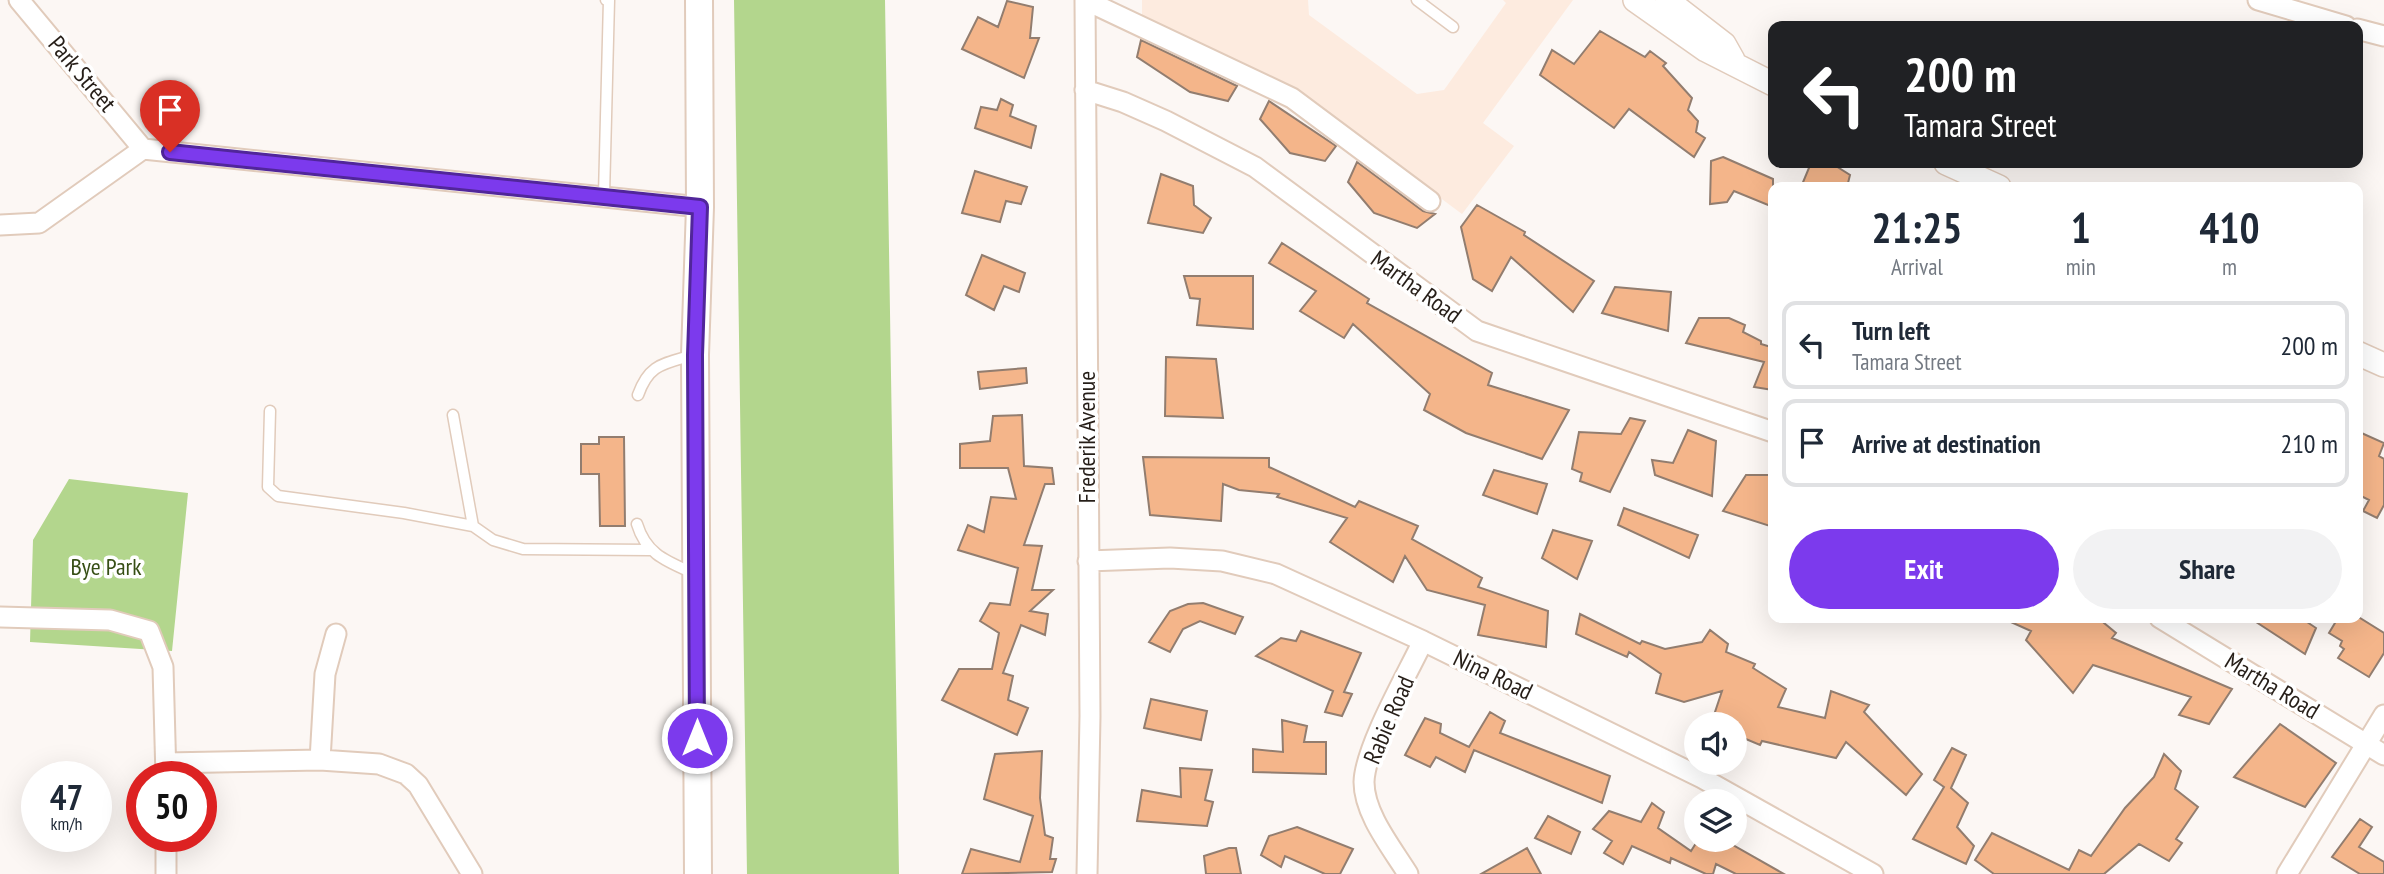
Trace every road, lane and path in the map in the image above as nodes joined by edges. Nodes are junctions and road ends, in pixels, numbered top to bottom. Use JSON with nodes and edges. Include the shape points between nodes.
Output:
{"nodes":[{"id":1,"x":19,"y":0,"type":"edge"},
{"id":2,"x":606,"y":0,"type":"edge"},
{"id":3,"x":699,"y":0,"type":"edge"},
{"id":4,"x":1085,"y":0,"type":"edge"},
{"id":5,"x":1417,"y":0,"type":"edge"},
{"id":6,"x":1635,"y":0,"type":"edge"},
{"id":7,"x":1667,"y":0,"type":"edge"},
{"id":8,"x":2258,"y":0,"type":"edge"},
{"id":9,"x":2329,"y":21,"type":"edge"},
{"id":10,"x":1453,"y":27,"type":"dead end"},
{"id":11,"x":2363,"y":31,"type":"edge"},
{"id":12,"x":2384,"y":36,"type":"edge"},
{"id":13,"x":1735,"y":63,"type":"junction"},
{"id":14,"x":1768,"y":81,"type":"edge"},
{"id":15,"x":1085,"y":90,"type":"junction"},
{"id":16,"x":143,"y":149,"type":"junction"},
{"id":17,"x":1956,"y":168,"type":"edge"},
{"id":18,"x":1982,"y":182,"type":"edge"},
{"id":19,"x":604,"y":195,"type":"junction"},
{"id":20,"x":1430,"y":201,"type":"dead end"},
{"id":21,"x":700,"y":207,"type":"junction"},
{"id":22,"x":0,"y":225,"type":"edge"},
{"id":23,"x":695,"y":355,"type":"junction"},
{"id":24,"x":2363,"y":356,"type":"edge"},
{"id":25,"x":2384,"y":365,"type":"edge"},
{"id":26,"x":638,"y":395,"type":"dead end"},
{"id":27,"x":271,"y":411,"type":"dead end"},
{"id":28,"x":453,"y":415,"type":"dead end"},
{"id":29,"x":1768,"y":430,"type":"edge"},
{"id":30,"x":637,"y":524,"type":"dead end"},
{"id":31,"x":473,"y":526,"type":"junction"},
{"id":32,"x":650,"y":550,"type":"junction"},
{"id":33,"x":1087,"y":561,"type":"junction"},
{"id":34,"x":696,"y":574,"type":"junction"},
{"id":35,"x":0,"y":617,"type":"edge"},
{"id":36,"x":2168,"y":623,"type":"edge"},
{"id":37,"x":336,"y":634,"type":"dead end"},
{"id":38,"x":1423,"y":641,"type":"junction"},
{"id":39,"x":2384,"y":715,"type":"edge"},
{"id":40,"x":2366,"y":744,"type":"junction"},
{"id":41,"x":2384,"y":755,"type":"edge"},
{"id":42,"x":320,"y":760,"type":"junction"},
{"id":43,"x":166,"y":761,"type":"edge"},
{"id":44,"x":217,"y":767,"type":"edge"},
{"id":45,"x":166,"y":852,"type":"edge"},
{"id":46,"x":166,"y":874,"type":"edge"},
{"id":47,"x":472,"y":874,"type":"edge"},
{"id":48,"x":698,"y":874,"type":"edge"},
{"id":49,"x":1087,"y":874,"type":"edge"},
{"id":50,"x":1408,"y":874,"type":"edge"},
{"id":51,"x":1873,"y":874,"type":"edge"},
{"id":52,"x":2287,"y":874,"type":"edge"}],
"edges":[{"from":1,"to":16,"type":"street","name":"Park Street"},
{"from":2,"to":19,"type":"lane"},
{"from":3,"to":21,"type":"main road"},
{"from":4,"to":15,"type":"street","name":"Frederik Avenue"},
{"from":4,"to":20,"type":"street","via":[[1292,98]]},
{"from":5,"to":10,"type":"lane"},
{"from":6,"to":13,"type":"street","via":[[1706,50]]},
{"from":7,"to":13,"type":"street","via":[[1724,44]]},
{"from":8,"to":9,"type":"street"},
{"from":11,"to":12,"type":"street"},
{"from":13,"to":14,"type":"street"},
{"from":15,"to":29,"type":"street","name":"Martha Road","via":[[1155,116],[1255,167],[1477,331]]},
{"from":15,"to":33,"type":"street","name":"Frederik Avenue"},
{"from":16,"to":19,"type":"street"},
{"from":16,"to":22,"type":"street","via":[[39,223]]},
{"from":17,"to":18,"type":"street"},
{"from":19,"to":21,"type":"street"},
{"from":21,"to":23,"type":"main road"},
{"from":23,"to":26,"type":"lane","via":[[656,366],[644,378]]},
{"from":23,"to":34,"type":"main road"},
{"from":24,"to":25,"type":"street"},
{"from":27,"to":31,"type":"lane","via":[[268,486],[278,496]]},
{"from":28,"to":31,"type":"lane"},
{"from":30,"to":32,"type":"lane"},
{"from":31,"to":32,"type":"lane","via":[[493,540],[523,549]]},
{"from":32,"to":34,"type":"lane"},
{"from":33,"to":38,"type":"street","name":"Nina Road","via":[[1170,558],[1261,569]]},
{"from":33,"to":49,"type":"street","name":"Frederik Avenue"},
{"from":34,"to":48,"type":"main road"},
{"from":35,"to":43,"type":"street","via":[[110,620],[149,631],[163,667]]},
{"from":36,"to":40,"type":"street","name":"Martha Road"},
{"from":37,"to":42,"type":"street","via":[[325,674]]},
{"from":38,"to":50,"type":"street","name":"Rabie Road","via":[[1375,744],[1364,782],[1376,820]]},
{"from":38,"to":51,"type":"street","name":"Nina Road","via":[[1732,793]]},
{"from":39,"to":40,"type":"street"},
{"from":40,"to":41,"type":"street","name":"Martha Road"},
{"from":40,"to":52,"type":"street"},
{"from":42,"to":44,"type":"street"},
{"from":42,"to":47,"type":"street","via":[[379,764],[406,774],[418,785]]},
{"from":45,"to":46,"type":"street"}]}
